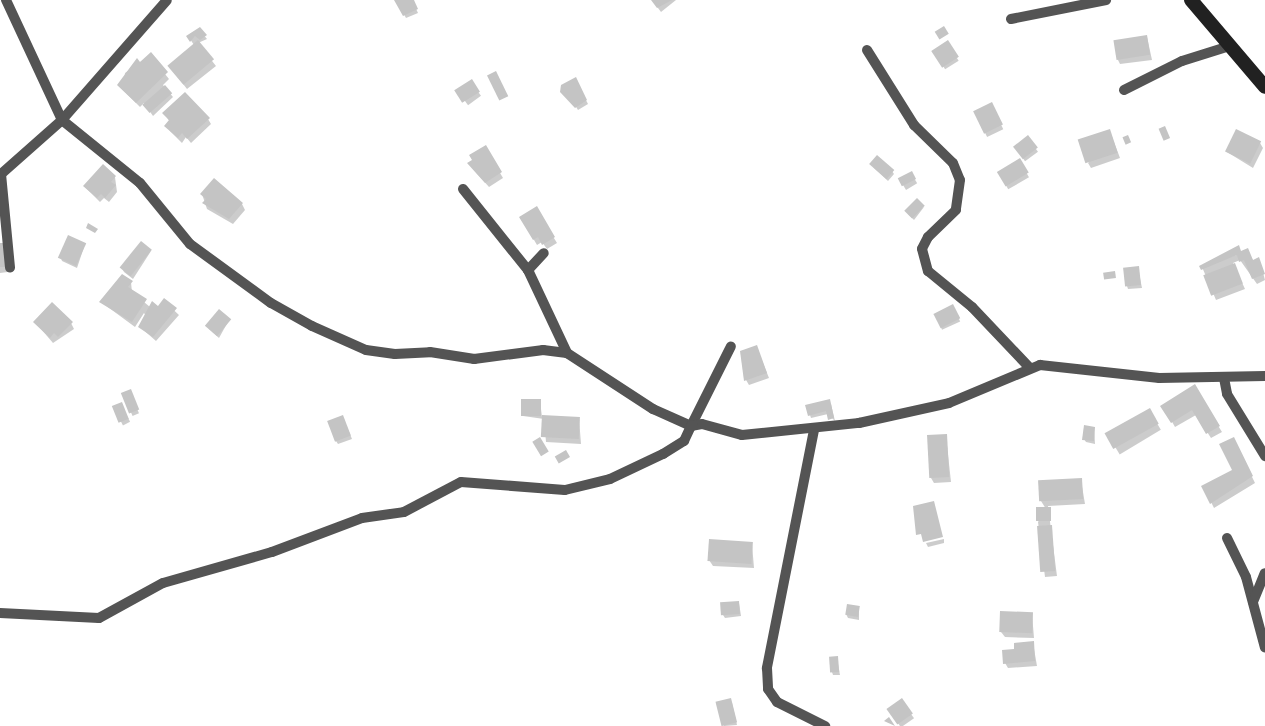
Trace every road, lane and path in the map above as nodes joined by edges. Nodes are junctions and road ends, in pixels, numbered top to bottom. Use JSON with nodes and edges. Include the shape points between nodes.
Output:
{"nodes":[{"id":1,"x":6,"y":0,"type":"edge"},
{"id":2,"x":167,"y":0,"type":"edge"},
{"id":3,"x":1105,"y":0,"type":"edge"},
{"id":4,"x":1191,"y":0,"type":"edge"},
{"id":5,"x":1011,"y":19,"type":"dead end"},
{"id":6,"x":1230,"y":46,"type":"junction"},
{"id":7,"x":867,"y":50,"type":"dead end"},
{"id":8,"x":1265,"y":87,"type":"edge"},
{"id":9,"x":1124,"y":90,"type":"dead end"},
{"id":10,"x":62,"y":120,"type":"junction"},
{"id":11,"x":1,"y":174,"type":"edge"},
{"id":12,"x":463,"y":189,"type":"dead end"},
{"id":13,"x":544,"y":253,"type":"dead end"},
{"id":14,"x":10,"y":268,"type":"dead end"},
{"id":15,"x":528,"y":270,"type":"junction"},
{"id":16,"x":731,"y":346,"type":"dead end"},
{"id":17,"x":567,"y":353,"type":"junction"},
{"id":18,"x":1029,"y":367,"type":"junction"},
{"id":19,"x":1265,"y":376,"type":"edge"},
{"id":20,"x":1224,"y":378,"type":"junction"},
{"id":21,"x":691,"y":426,"type":"junction"},
{"id":22,"x":814,"y":430,"type":"junction"},
{"id":23,"x":1265,"y":456,"type":"edge"},
{"id":24,"x":1227,"y":538,"type":"dead end"},
{"id":25,"x":1265,"y":573,"type":"edge"},
{"id":26,"x":1253,"y":602,"type":"junction"},
{"id":27,"x":0,"y":612,"type":"edge"},
{"id":28,"x":1265,"y":648,"type":"edge"},
{"id":29,"x":825,"y":726,"type":"edge"}],
"edges":[{"from":1,"to":10,"type":"street"},
{"from":2,"to":10,"type":"street"},
{"from":3,"to":5,"type":"street"},
{"from":4,"to":6,"type":"main road"},
{"from":6,"to":8,"type":"main road"},
{"from":6,"to":9,"type":"street","via":[[1182,61]]},
{"from":7,"to":18,"type":"street","via":[[914,125],[953,163],[960,180],[956,210],[922,249],[928,271],[972,307]]},
{"from":10,"to":11,"type":"street"},
{"from":10,"to":17,"type":"street","via":[[131,175],[190,244],[260,295],[313,326],[366,350],[395,354],[430,352],[474,359],[543,350]]},
{"from":11,"to":14,"type":"street"},
{"from":12,"to":15,"type":"street"},
{"from":13,"to":15,"type":"street"},
{"from":15,"to":17,"type":"street"},
{"from":16,"to":21,"type":"street"},
{"from":17,"to":21,"type":"street","via":[[653,409]]},
{"from":18,"to":20,"type":"street"},
{"from":18,"to":22,"type":"street","via":[[924,411]]},
{"from":19,"to":20,"type":"street"},
{"from":20,"to":23,"type":"street","via":[[1227,394]]},
{"from":21,"to":22,"type":"street","via":[[702,424],[742,435]]},
{"from":21,"to":27,"type":"street","via":[[684,441],[610,479],[565,490],[461,482],[404,512],[362,518],[272,552],[163,583],[99,618]]},
{"from":22,"to":29,"type":"street","via":[[767,668],[768,689],[777,702]]},
{"from":24,"to":26,"type":"street"},
{"from":25,"to":26,"type":"street"},
{"from":26,"to":28,"type":"street"}]}
